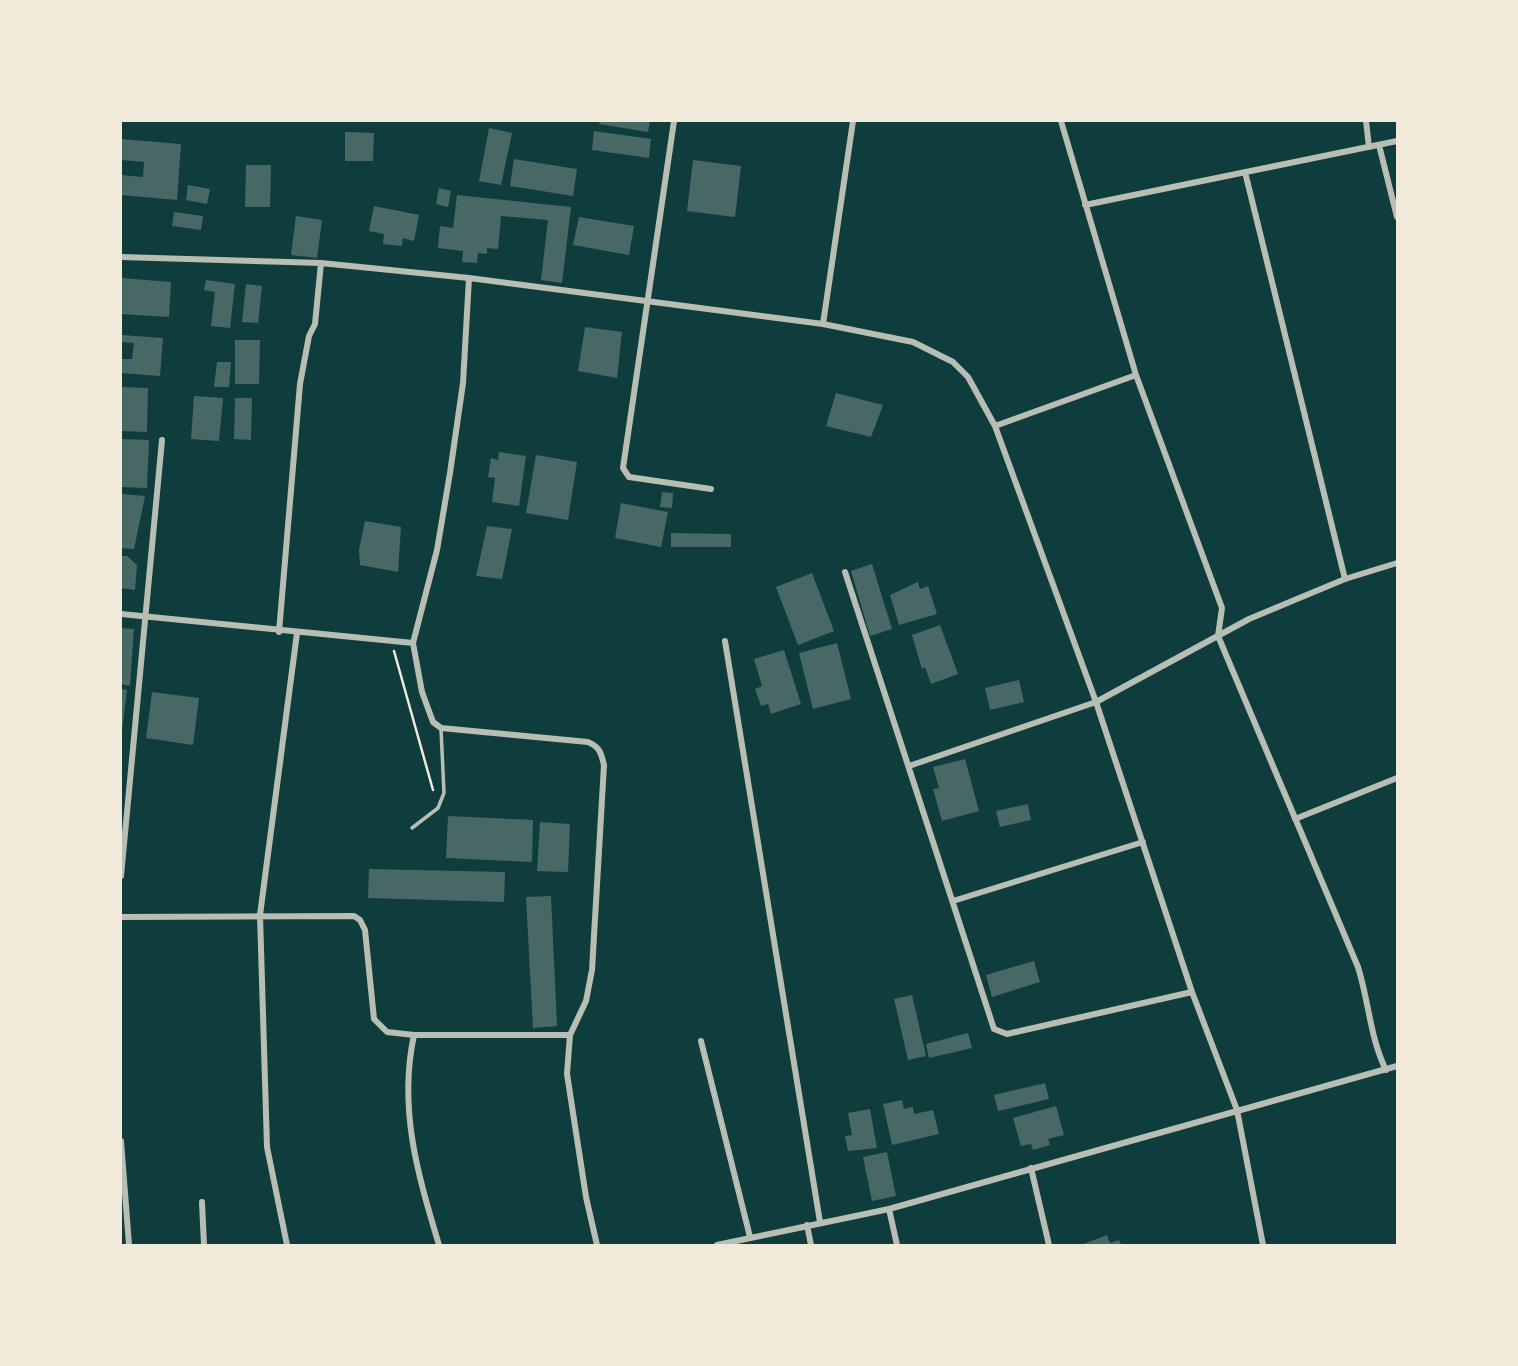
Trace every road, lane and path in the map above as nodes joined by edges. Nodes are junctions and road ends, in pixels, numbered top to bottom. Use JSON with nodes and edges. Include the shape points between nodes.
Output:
{"nodes":[{"id":1,"x":674,"y":121,"type":"edge"},
{"id":2,"x":853,"y":121,"type":"edge"},
{"id":3,"x":1061,"y":121,"type":"edge"},
{"id":4,"x":1366,"y":121,"type":"edge"},
{"id":5,"x":1397,"y":141,"type":"edge"},
{"id":6,"x":1379,"y":145,"type":"junction"},
{"id":7,"x":1369,"y":147,"type":"junction"},
{"id":8,"x":1245,"y":172,"type":"junction"},
{"id":9,"x":1085,"y":205,"type":"junction"},
{"id":10,"x":1397,"y":217,"type":"edge"},
{"id":11,"x":121,"y":257,"type":"edge"},
{"id":12,"x":321,"y":264,"type":"junction"},
{"id":13,"x":470,"y":278,"type":"junction"},
{"id":14,"x":648,"y":303,"type":"junction"},
{"id":15,"x":822,"y":324,"type":"junction"},
{"id":16,"x":1136,"y":375,"type":"junction"},
{"id":17,"x":995,"y":426,"type":"junction"},
{"id":18,"x":162,"y":440,"type":"dead end"},
{"id":19,"x":711,"y":489,"type":"dead end"},
{"id":20,"x":1397,"y":563,"type":"edge"},
{"id":21,"x":845,"y":572,"type":"dead end"},
{"id":22,"x":1345,"y":579,"type":"junction"},
{"id":23,"x":121,"y":614,"type":"edge"},
{"id":24,"x":145,"y":617,"type":"junction"},
{"id":25,"x":279,"y":632,"type":"junction"},
{"id":26,"x":297,"y":633,"type":"junction"},
{"id":27,"x":1218,"y":636,"type":"junction"},
{"id":28,"x":725,"y":641,"type":"dead end"},
{"id":29,"x":391,"y":642,"type":"junction"},
{"id":30,"x":413,"y":643,"type":"junction"},
{"id":31,"x":1096,"y":702,"type":"junction"},
{"id":32,"x":441,"y":728,"type":"junction"},
{"id":33,"x":909,"y":766,"type":"junction"},
{"id":34,"x":1397,"y":778,"type":"edge"},
{"id":35,"x":438,"y":808,"type":"junction"},
{"id":36,"x":1295,"y":819,"type":"junction"},
{"id":37,"x":412,"y":828,"type":"dead end"},
{"id":38,"x":1143,"y":842,"type":"junction"},
{"id":39,"x":121,"y":876,"type":"edge"},
{"id":40,"x":953,"y":901,"type":"junction"},
{"id":41,"x":260,"y":915,"type":"junction"},
{"id":42,"x":121,"y":918,"type":"edge"},
{"id":43,"x":1192,"y":992,"type":"junction"},
{"id":44,"x":414,"y":1035,"type":"junction"},
{"id":45,"x":570,"y":1035,"type":"junction"},
{"id":46,"x":701,"y":1041,"type":"dead end"},
{"id":47,"x":1397,"y":1066,"type":"edge"},
{"id":48,"x":1386,"y":1070,"type":"junction"},
{"id":49,"x":1237,"y":1110,"type":"junction"},
{"id":50,"x":121,"y":1141,"type":"edge"},
{"id":51,"x":1031,"y":1168,"type":"junction"},
{"id":52,"x":202,"y":1202,"type":"dead end"},
{"id":53,"x":889,"y":1209,"type":"junction"},
{"id":54,"x":820,"y":1222,"type":"junction"},
{"id":55,"x":807,"y":1225,"type":"junction"},
{"id":56,"x":750,"y":1237,"type":"junction"},
{"id":57,"x":129,"y":1245,"type":"edge"},
{"id":58,"x":204,"y":1245,"type":"edge"},
{"id":59,"x":287,"y":1245,"type":"edge"},
{"id":60,"x":439,"y":1245,"type":"edge"},
{"id":61,"x":597,"y":1245,"type":"edge"},
{"id":62,"x":717,"y":1245,"type":"edge"},
{"id":63,"x":811,"y":1245,"type":"edge"},
{"id":64,"x":897,"y":1245,"type":"edge"},
{"id":65,"x":1049,"y":1245,"type":"edge"},
{"id":66,"x":1263,"y":1245,"type":"edge"}],
"edges":[{"from":1,"to":14,"type":"street"},
{"from":2,"to":15,"type":"street"},
{"from":3,"to":9,"type":"street"},
{"from":4,"to":7,"type":"street"},
{"from":5,"to":6,"type":"street"},
{"from":6,"to":7,"type":"street"},
{"from":6,"to":10,"type":"street"},
{"from":7,"to":8,"type":"street"},
{"from":8,"to":9,"type":"street"},
{"from":8,"to":22,"type":"street"},
{"from":9,"to":16,"type":"street"},
{"from":11,"to":12,"type":"street"},
{"from":12,"to":13,"type":"street"},
{"from":12,"to":25,"type":"street","via":[[315,324],[300,384]]},
{"from":13,"to":14,"type":"street"},
{"from":13,"to":30,"type":"street","via":[[463,383],[450,473],[437,550]]},
{"from":14,"to":15,"type":"street"},
{"from":14,"to":19,"type":"street","via":[[623,468],[629,477]]},
{"from":15,"to":17,"type":"street","via":[[913,342],[935,351],[968,377]]},
{"from":16,"to":17,"type":"street"},
{"from":16,"to":27,"type":"street","via":[[1222,608]]},
{"from":17,"to":31,"type":"street"},
{"from":18,"to":24,"type":"street"},
{"from":20,"to":22,"type":"street"},
{"from":21,"to":33,"type":"street"},
{"from":22,"to":27,"type":"street"},
{"from":23,"to":24,"type":"street"},
{"from":24,"to":25,"type":"street"},
{"from":24,"to":39,"type":"street"},
{"from":25,"to":26,"type":"street"},
{"from":26,"to":29,"type":"street"},
{"from":26,"to":41,"type":"street"},
{"from":27,"to":31,"type":"street"},
{"from":27,"to":36,"type":"street"},
{"from":28,"to":54,"type":"street"},
{"from":29,"to":30,"type":"street"},
{"from":29,"to":35,"type":"path"},
{"from":30,"to":32,"type":"street","via":[[422,692],[433,722]]},
{"from":31,"to":33,"type":"street"},
{"from":31,"to":38,"type":"street"},
{"from":32,"to":35,"type":"lane","via":[[444,793]]},
{"from":32,"to":45,"type":"street","via":[[598,746],[604,765],[592,970],[586,1001]]},
{"from":33,"to":40,"type":"street"},
{"from":34,"to":36,"type":"street"},
{"from":35,"to":37,"type":"lane"},
{"from":36,"to":48,"type":"street","via":[[1359,967],[1374,1047]]},
{"from":38,"to":40,"type":"street"},
{"from":38,"to":43,"type":"street"},
{"from":40,"to":43,"type":"street","via":[[998,1032],[1007,1034]]},
{"from":41,"to":42,"type":"street"},
{"from":41,"to":44,"type":"street","via":[[354,916],[360,920],[365,930],[374,1018],[387,1032]]},
{"from":41,"to":59,"type":"street","via":[[267,1147]]},
{"from":43,"to":49,"type":"street"},
{"from":44,"to":45,"type":"street"},
{"from":44,"to":60,"type":"street","via":[[408,1059],[407,1116]]},
{"from":45,"to":61,"type":"street","via":[[567,1074]]},
{"from":46,"to":56,"type":"street"},
{"from":47,"to":48,"type":"street"},
{"from":48,"to":49,"type":"street"},
{"from":49,"to":51,"type":"street"},
{"from":49,"to":66,"type":"street"},
{"from":50,"to":57,"type":"street"},
{"from":51,"to":53,"type":"street"},
{"from":51,"to":65,"type":"street"},
{"from":52,"to":58,"type":"street"},
{"from":53,"to":54,"type":"street"},
{"from":53,"to":64,"type":"street"},
{"from":54,"to":55,"type":"street"},
{"from":55,"to":56,"type":"street"},
{"from":55,"to":63,"type":"street"},
{"from":56,"to":62,"type":"street"}]}
